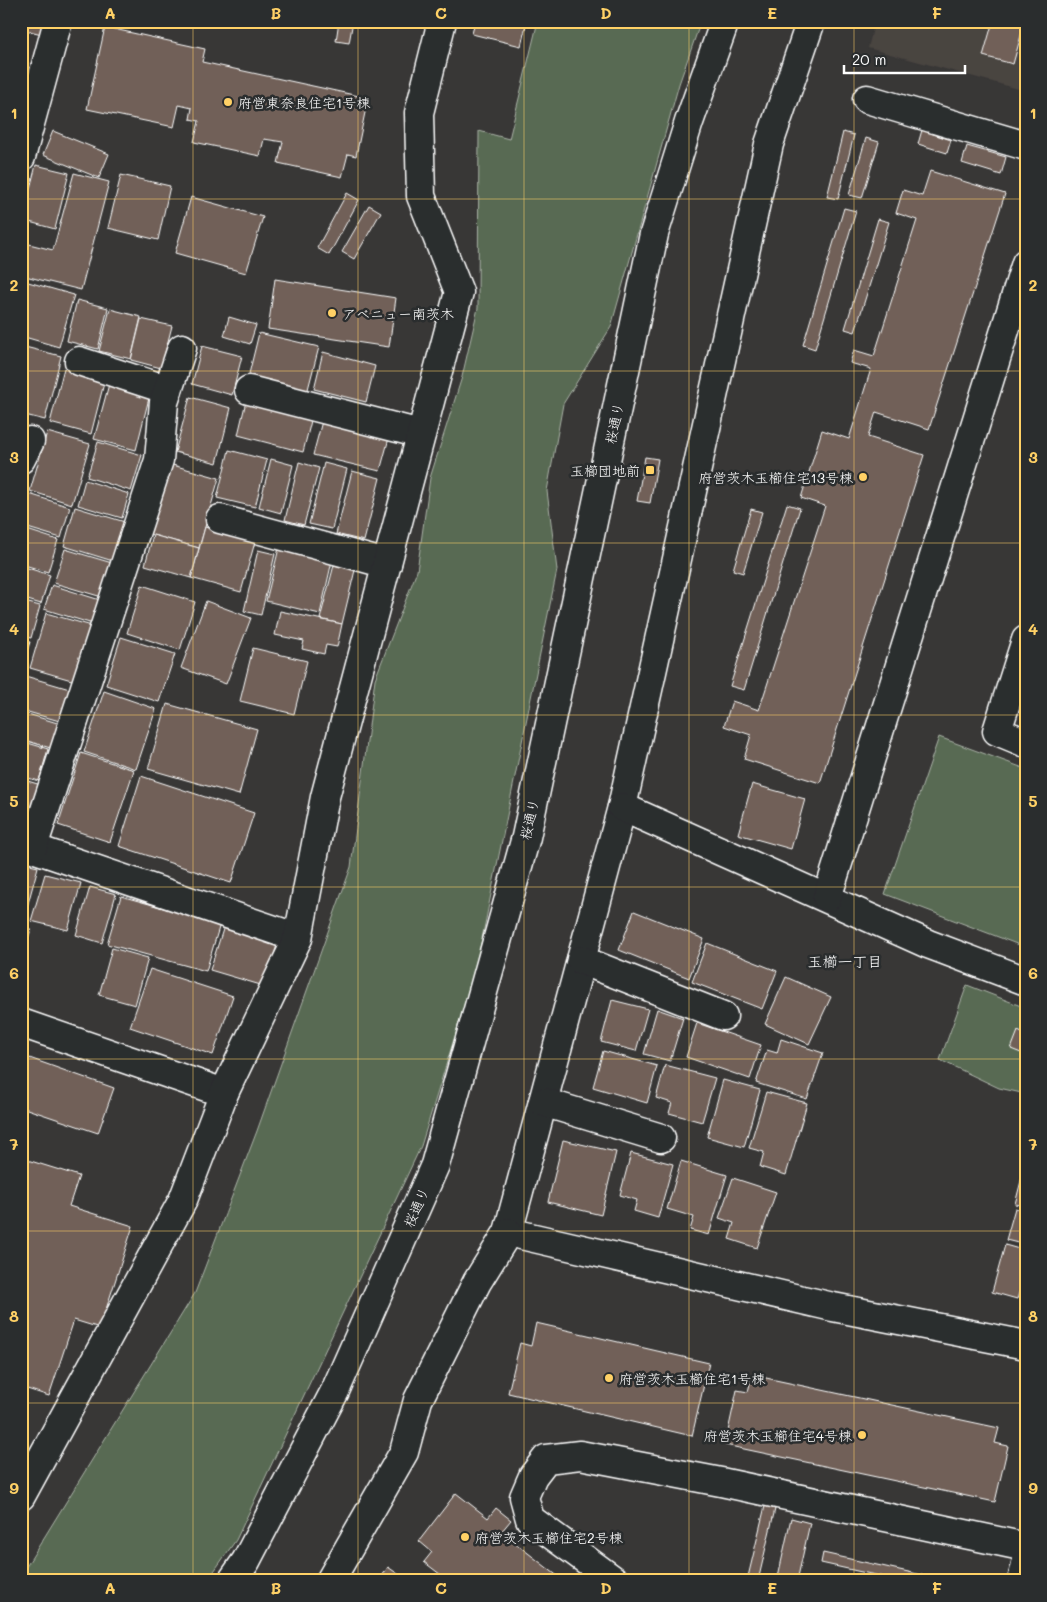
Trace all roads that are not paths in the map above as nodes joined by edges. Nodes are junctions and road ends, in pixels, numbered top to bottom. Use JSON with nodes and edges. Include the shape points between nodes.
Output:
{"nodes":[{"id":1,"x":58,"y":21,"type":"edge"},
{"id":2,"x":442,"y":21,"type":"edge"},
{"id":3,"x":724,"y":21,"type":"edge"},
{"id":4,"x":811,"y":21,"type":"edge"},
{"id":5,"x":867,"y":99,"type":"dead end"},
{"id":6,"x":1026,"y":146,"type":"edge"},
{"id":7,"x":21,"y":157,"type":"edge"},
{"id":8,"x":1026,"y":263,"type":"edge"},
{"id":9,"x":182,"y":348,"type":"dead end"},
{"id":10,"x":79,"y":361,"type":"dead end"},
{"id":11,"x":168,"y":390,"type":"junction"},
{"id":12,"x":249,"y":390,"type":"dead end"},
{"id":13,"x":421,"y":434,"type":"junction"},
{"id":14,"x":220,"y":519,"type":"dead end"},
{"id":15,"x":387,"y":564,"type":"junction"},
{"id":16,"x":1026,"y":640,"type":"edge"},
{"id":17,"x":1026,"y":743,"type":"edge"},
{"id":18,"x":622,"y":807,"type":"junction"},
{"id":19,"x":27,"y":845,"type":"edge"},
{"id":20,"x":827,"y":898,"type":"junction"},
{"id":21,"x":298,"y":938,"type":"junction"},
{"id":22,"x":582,"y":960,"type":"junction"},
{"id":23,"x":1026,"y":981,"type":"edge"},
{"id":24,"x":723,"y":1016,"type":"dead end"},
{"id":25,"x":21,"y":1023,"type":"edge"},
{"id":26,"x":224,"y":1093,"type":"junction"},
{"id":27,"x":543,"y":1102,"type":"junction"},
{"id":28,"x":661,"y":1138,"type":"dead end"},
{"id":29,"x":508,"y":1232,"type":"junction"},
{"id":30,"x":1026,"y":1345,"type":"edge"},
{"id":31,"x":21,"y":1496,"type":"edge"},
{"id":32,"x":1026,"y":1547,"type":"edge"},
{"id":33,"x":1026,"y":1564,"type":"edge"},
{"id":34,"x":232,"y":1581,"type":"edge"},
{"id":35,"x":330,"y":1581,"type":"edge"},
{"id":36,"x":615,"y":1581,"type":"edge"},
{"id":37,"x":1022,"y":1581,"type":"edge"}],
"edges":[{"from":1,"to":7,"type":"street"},
{"from":2,"to":13,"type":"street","via":[[419,113],[421,196],[459,292]]},
{"from":3,"to":34,"type":"street","name":"桜通り","via":[[654,234],[526,837],[435,1165],[335,1390],[246,1561]]},
{"from":4,"to":18,"type":"street","via":[[769,144]]},
{"from":5,"to":6,"type":"street"},
{"from":8,"to":20,"type":"street"},
{"from":9,"to":11,"type":"street"},
{"from":10,"to":11,"type":"street"},
{"from":11,"to":19,"type":"street","via":[[159,460]]},
{"from":12,"to":13,"type":"street"},
{"from":13,"to":15,"type":"street"},
{"from":14,"to":15,"type":"street"},
{"from":15,"to":21,"type":"street","via":[[325,797]]},
{"from":16,"to":17,"type":"street","via":[[998,731]]},
{"from":18,"to":20,"type":"street"},
{"from":18,"to":22,"type":"street"},
{"from":19,"to":21,"type":"street"},
{"from":20,"to":23,"type":"street","via":[[928,944]]},
{"from":21,"to":26,"type":"street"},
{"from":22,"to":24,"type":"street"},
{"from":22,"to":27,"type":"street"},
{"from":25,"to":26,"type":"street"},
{"from":26,"to":31,"type":"street","via":[[183,1200]]},
{"from":27,"to":28,"type":"street"},
{"from":27,"to":29,"type":"street"},
{"from":29,"to":30,"type":"street","via":[[833,1307]]},
{"from":29,"to":35,"type":"street","via":[[478,1282],[418,1400],[404,1452]]},
{"from":32,"to":36,"type":"street","via":[[580,1455],[546,1459],[533,1476],[524,1498],[530,1519]]},
{"from":33,"to":37,"type":"street"}]}
